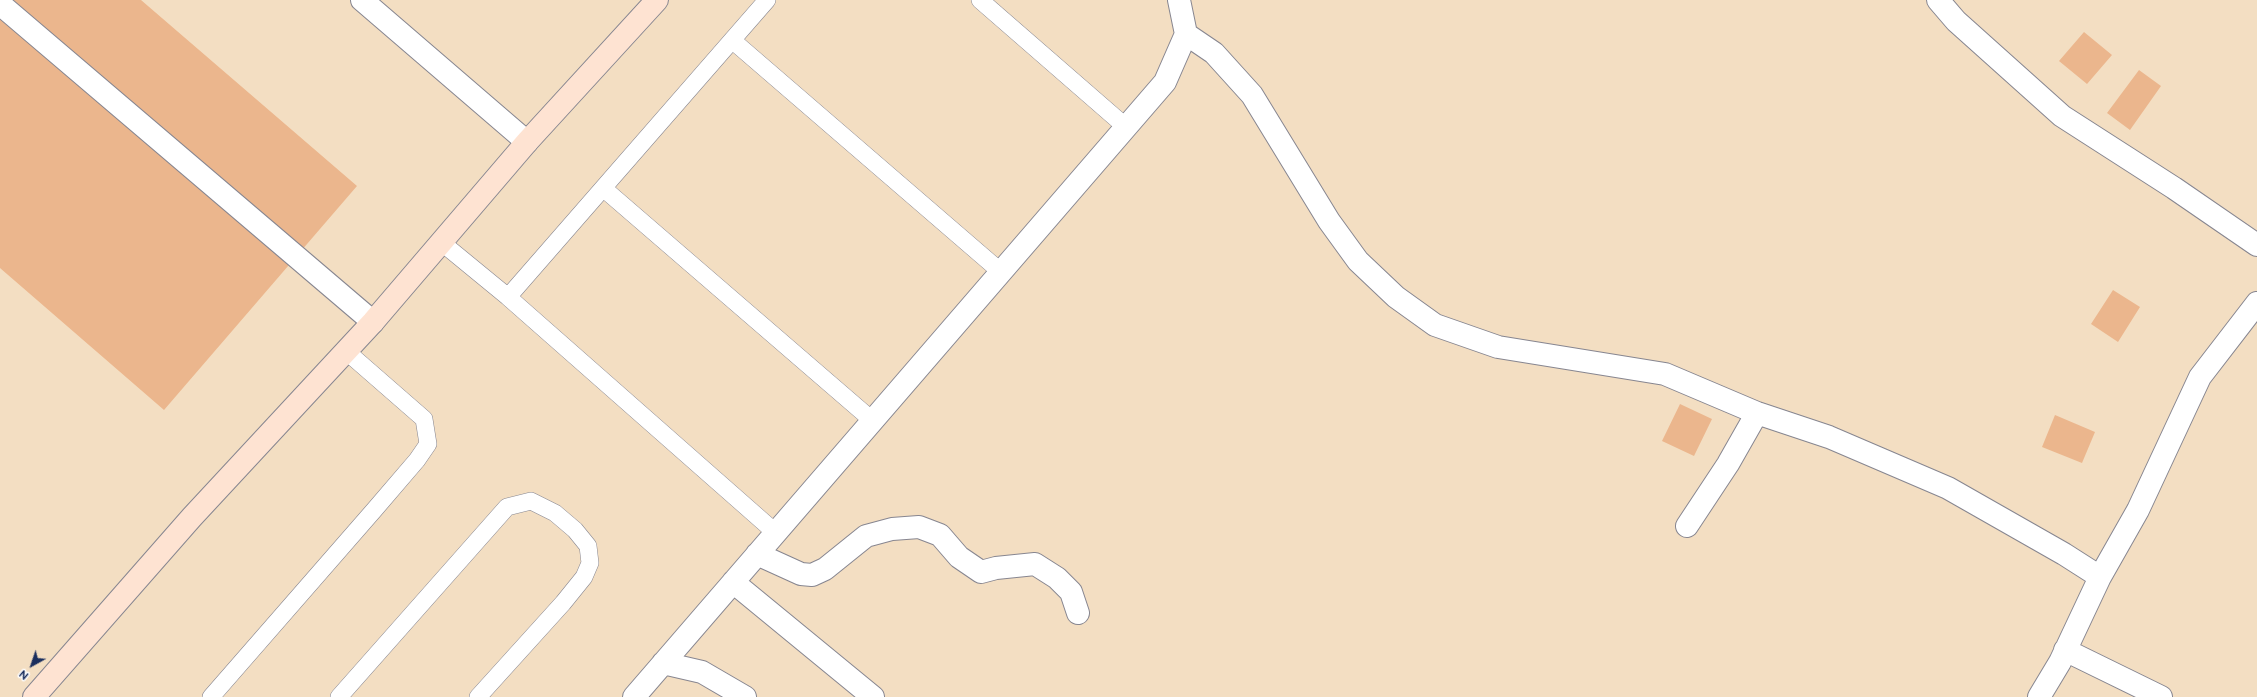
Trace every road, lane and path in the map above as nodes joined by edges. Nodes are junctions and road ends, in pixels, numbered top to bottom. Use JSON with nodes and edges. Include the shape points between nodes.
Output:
{"nodes":[{"id":1,"x":362,"y":0,"type":"edge"},
{"id":2,"x":657,"y":0,"type":"edge"},
{"id":3,"x":767,"y":0,"type":"edge"},
{"id":4,"x":980,"y":0,"type":"edge"},
{"id":5,"x":1179,"y":0,"type":"edge"},
{"id":6,"x":1938,"y":0,"type":"edge"},
{"id":7,"x":0,"y":4,"type":"edge"},
{"id":8,"x":1186,"y":34,"type":"junction"},
{"id":9,"x":732,"y":40,"type":"junction"},
{"id":10,"x":1126,"y":127,"type":"junction"},
{"id":11,"x":527,"y":142,"type":"junction"},
{"id":12,"x":603,"y":188,"type":"junction"},
{"id":13,"x":441,"y":242,"type":"junction"},
{"id":14,"x":2257,"y":245,"type":"edge"},
{"id":15,"x":1001,"y":272,"type":"junction"},
{"id":16,"x":508,"y":297,"type":"junction"},
{"id":17,"x":2257,"y":303,"type":"edge"},
{"id":18,"x":372,"y":322,"type":"junction"},
{"id":19,"x":346,"y":351,"type":"junction"},
{"id":20,"x":1757,"y":413,"type":"junction"},
{"id":21,"x":873,"y":421,"type":"junction"},
{"id":22,"x":1687,"y":526,"type":"dead end"},
{"id":23,"x":776,"y":533,"type":"junction"},
{"id":24,"x":757,"y":554,"type":"junction"},
{"id":25,"x":2100,"y":577,"type":"junction"},
{"id":26,"x":733,"y":582,"type":"junction"},
{"id":27,"x":1078,"y":613,"type":"dead end"},
{"id":28,"x":2065,"y":650,"type":"junction"},
{"id":29,"x":663,"y":663,"type":"junction"},
{"id":30,"x":34,"y":697,"type":"edge"},
{"id":31,"x":211,"y":697,"type":"edge"},
{"id":32,"x":339,"y":697,"type":"edge"},
{"id":33,"x":478,"y":697,"type":"edge"},
{"id":34,"x":634,"y":697,"type":"edge"},
{"id":35,"x":745,"y":697,"type":"edge"},
{"id":36,"x":873,"y":697,"type":"edge"},
{"id":37,"x":2039,"y":697,"type":"edge"},
{"id":38,"x":2161,"y":697,"type":"edge"}],
"edges":[{"from":1,"to":11,"type":"street"},
{"from":2,"to":11,"type":"main road"},
{"from":3,"to":9,"type":"lane"},
{"from":4,"to":10,"type":"lane"},
{"from":5,"to":8,"type":"street"},
{"from":6,"to":14,"type":"street","via":[[1956,21],[2062,116]]},
{"from":7,"to":18,"type":"street"},
{"from":8,"to":10,"type":"street","via":[[1166,82]]},
{"from":8,"to":20,"type":"street","via":[[1214,53],[1252,95],[1329,221],[1358,261],[1396,297],[1435,325],[1498,347],[1665,374]]},
{"from":9,"to":12,"type":"lane"},
{"from":9,"to":15,"type":"lane"},
{"from":10,"to":15,"type":"street"},
{"from":11,"to":13,"type":"main road"},
{"from":12,"to":16,"type":"lane"},
{"from":12,"to":21,"type":"lane"},
{"from":13,"to":16,"type":"lane"},
{"from":13,"to":18,"type":"main road"},
{"from":15,"to":21,"type":"street"},
{"from":16,"to":23,"type":"lane"},
{"from":17,"to":25,"type":"street","via":[[2200,377],[2138,510]]},
{"from":18,"to":19,"type":"main road"},
{"from":19,"to":30,"type":"main road","via":[[192,517]]},
{"from":19,"to":31,"type":"lane","via":[[424,419],[428,444],[417,460]]},
{"from":20,"to":22,"type":"street","via":[[1728,464]]},
{"from":20,"to":25,"type":"street","via":[[1829,437],[1948,488]]},
{"from":21,"to":23,"type":"street"},
{"from":23,"to":24,"type":"street"},
{"from":24,"to":26,"type":"street"},
{"from":24,"to":27,"type":"street","via":[[802,574],[812,575],[825,569],[866,536],[892,529],[919,527],[940,535],[959,557],[981,572],[1035,564],[1057,578],[1071,592]]},
{"from":25,"to":28,"type":"street"},
{"from":26,"to":29,"type":"street"},
{"from":26,"to":36,"type":"street"},
{"from":28,"to":37,"type":"street"},
{"from":28,"to":38,"type":"street"},
{"from":29,"to":34,"type":"street"},
{"from":29,"to":35,"type":"street","via":[[702,672]]},
{"from":32,"to":33,"type":"lane","via":[[507,507],[531,502],[554,513],[575,530],[588,546],[590,563],[584,577],[563,603]]}]}
